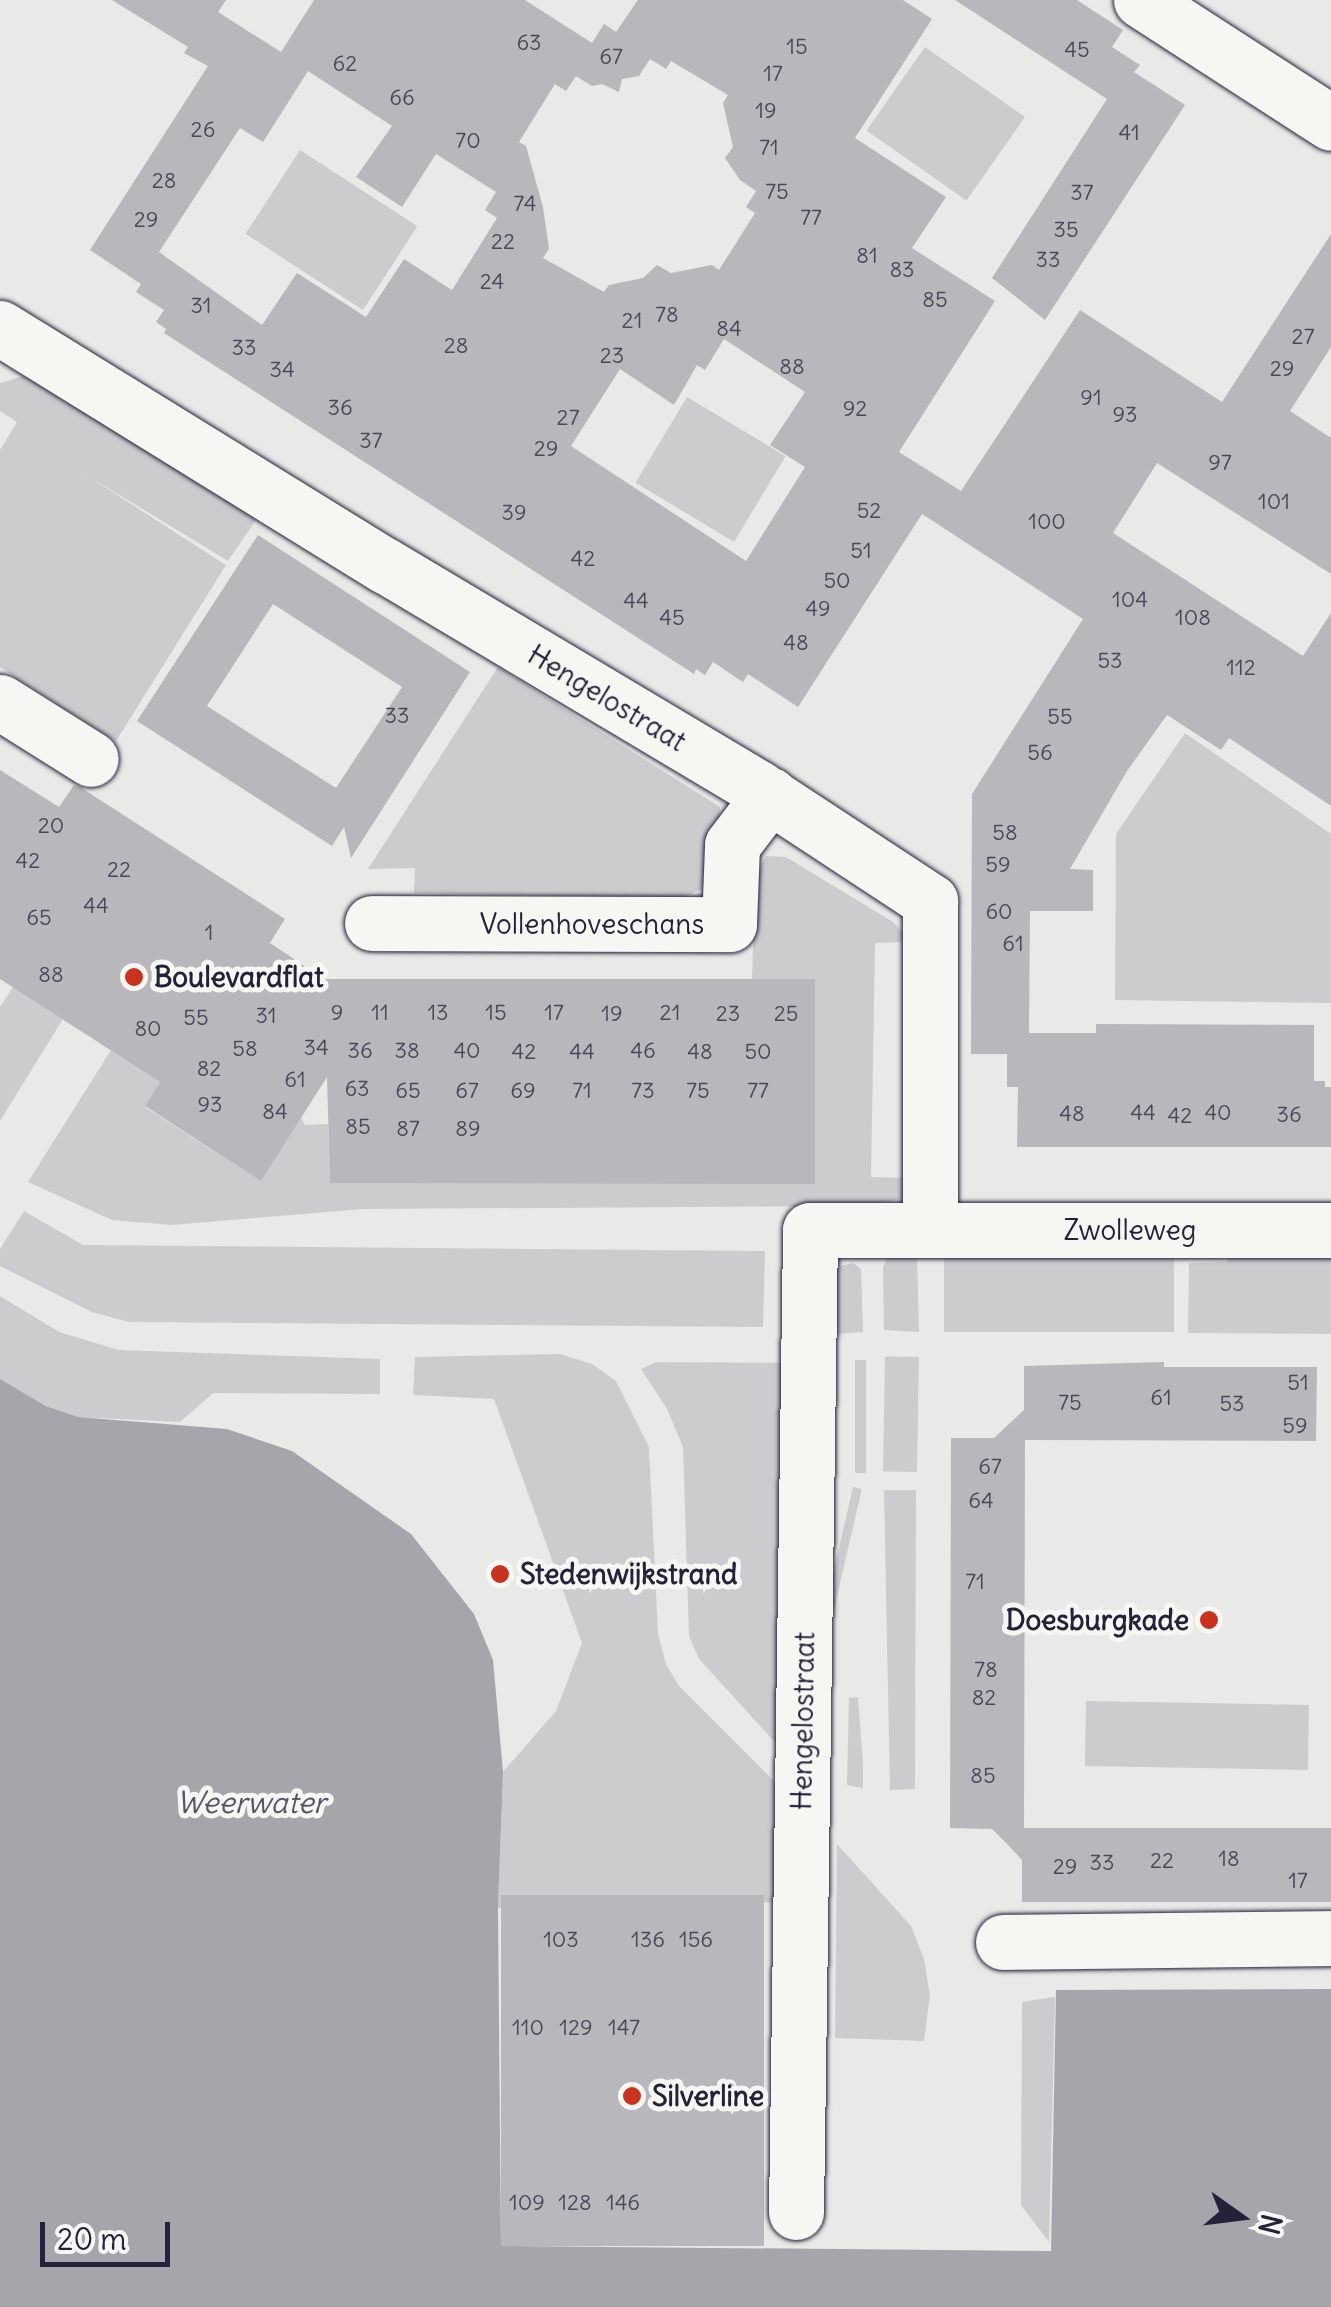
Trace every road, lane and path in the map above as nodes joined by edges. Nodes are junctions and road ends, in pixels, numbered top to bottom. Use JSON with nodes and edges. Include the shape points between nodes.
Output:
{"nodes":[{"id":1,"x":1141,"y":0,"type":"edge"},
{"id":2,"x":1331,"y":123,"type":"edge"},
{"id":3,"x":4,"y":339,"type":"edge"},
{"id":4,"x":0,"y":702,"type":"edge"},
{"id":5,"x":91,"y":758,"type":"dead end"},
{"id":6,"x":770,"y":795,"type":"junction"},
{"id":7,"x":372,"y":923,"type":"dead end"},
{"id":8,"x":810,"y":1230,"type":"joint"},
{"id":9,"x":930,"y":1230,"type":"junction"},
{"id":10,"x":1331,"y":1230,"type":"edge"},
{"id":11,"x":1331,"y":1938,"type":"edge"},
{"id":12,"x":1003,"y":1942,"type":"dead end"},
{"id":13,"x":796,"y":2212,"type":"dead end"}],
"edges":[{"from":1,"to":2,"type":"street"},
{"from":3,"to":6,"type":"street","name":"Hengelostraat"},
{"from":4,"to":5,"type":"street"},
{"from":6,"to":7,"type":"street","name":"Vollenhoveschans","via":[[732,845],[730,924]]},
{"from":6,"to":9,"type":"street","name":"Hengelostraat","via":[[930,901]]},
{"from":8,"to":9,"type":"street","name":"Zwolleweg"},
{"from":8,"to":13,"type":"street","name":"Hengelostraat"},
{"from":9,"to":10,"type":"street","name":"Zwolleweg"},
{"from":11,"to":12,"type":"street"}]}
